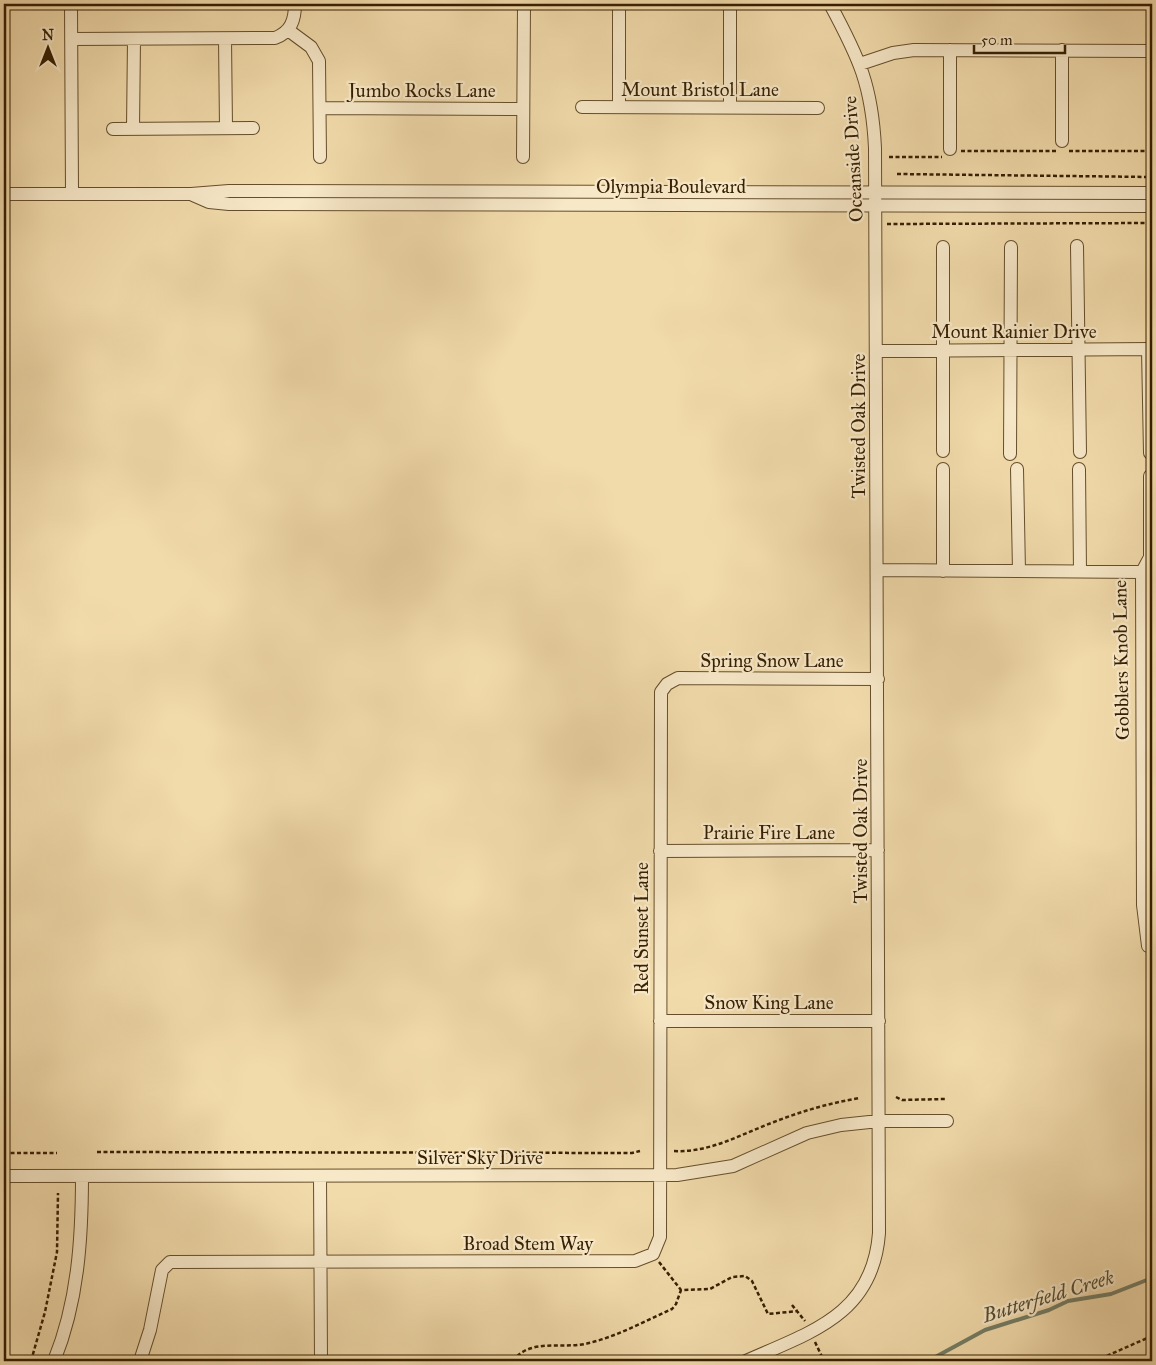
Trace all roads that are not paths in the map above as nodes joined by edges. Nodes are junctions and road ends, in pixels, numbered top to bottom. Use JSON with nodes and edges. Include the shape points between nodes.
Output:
{"nodes":[{"id":1,"x":71,"y":4,"type":"edge"},
{"id":2,"x":295,"y":4,"type":"edge"},
{"id":3,"x":524,"y":4,"type":"edge"},
{"id":4,"x":620,"y":4,"type":"edge"},
{"id":5,"x":730,"y":4,"type":"edge"},
{"id":6,"x":830,"y":4,"type":"edge"},
{"id":7,"x":288,"y":30,"type":"junction"},
{"id":8,"x":71,"y":39,"type":"junction"},
{"id":9,"x":134,"y":39,"type":"junction"},
{"id":10,"x":225,"y":39,"type":"junction"},
{"id":11,"x":950,"y":50,"type":"junction"},
{"id":12,"x":1062,"y":50,"type":"junction"},
{"id":13,"x":1152,"y":51,"type":"edge"},
{"id":14,"x":860,"y":64,"type":"junction"},
{"id":15,"x":582,"y":107,"type":"dead end"},
{"id":16,"x":619,"y":107,"type":"junction"},
{"id":17,"x":730,"y":107,"type":"junction"},
{"id":18,"x":320,"y":108,"type":"junction"},
{"id":19,"x":818,"y":108,"type":"dead end"},
{"id":20,"x":523,"y":109,"type":"junction"},
{"id":21,"x":226,"y":128,"type":"junction"},
{"id":22,"x":253,"y":128,"type":"dead end"},
{"id":23,"x":133,"y":129,"type":"junction"},
{"id":24,"x":113,"y":130,"type":"dead end"},
{"id":25,"x":1063,"y":148,"type":"road end"},
{"id":26,"x":950,"y":150,"type":"road end"},
{"id":27,"x":523,"y":157,"type":"dead end"},
{"id":28,"x":320,"y":158,"type":"dead end"},
{"id":29,"x":876,"y":192,"type":"junction"},
{"id":30,"x":1152,"y":193,"type":"edge"},
{"id":31,"x":4,"y":194,"type":"edge"},
{"id":32,"x":72,"y":194,"type":"junction"},
{"id":33,"x":191,"y":194,"type":"junction"},
{"id":34,"x":876,"y":206,"type":"junction"},
{"id":35,"x":1152,"y":206,"type":"edge"},
{"id":36,"x":876,"y":231,"type":"joint"},
{"id":37,"x":1077,"y":246,"type":"dead end"},
{"id":38,"x":942,"y":247,"type":"dead end"},
{"id":39,"x":1011,"y":247,"type":"dead end"},
{"id":40,"x":1150,"y":349,"type":"edge"},
{"id":41,"x":942,"y":350,"type":"junction"},
{"id":42,"x":1011,"y":350,"type":"junction"},
{"id":43,"x":1078,"y":350,"type":"junction"},
{"id":44,"x":877,"y":351,"type":"junction"},
{"id":45,"x":942,"y":451,"type":"dead end"},
{"id":46,"x":1080,"y":452,"type":"dead end"},
{"id":47,"x":1150,"y":453,"type":"dead end"},
{"id":48,"x":1010,"y":454,"type":"dead end"},
{"id":49,"x":942,"y":469,"type":"dead end"},
{"id":50,"x":1017,"y":469,"type":"dead end"},
{"id":51,"x":1079,"y":469,"type":"dead end"},
{"id":52,"x":1150,"y":476,"type":"dead end"},
{"id":53,"x":878,"y":570,"type":"junction"},
{"id":54,"x":942,"y":570,"type":"junction"},
{"id":55,"x":1019,"y":571,"type":"junction"},
{"id":56,"x":1080,"y":571,"type":"junction"},
{"id":57,"x":1142,"y":572,"type":"junction"},
{"id":58,"x":1147,"y":658,"type":"edge"},
{"id":59,"x":878,"y":679,"type":"junction"},
{"id":60,"x":667,"y":684,"type":"joint"},
{"id":61,"x":1147,"y":726,"type":"edge"},
{"id":62,"x":1147,"y":795,"type":"edge"},
{"id":63,"x":878,"y":850,"type":"junction"},
{"id":64,"x":660,"y":851,"type":"junction"},
{"id":65,"x":1147,"y":862,"type":"edge"},
{"id":66,"x":1148,"y":946,"type":"dead end"},
{"id":67,"x":660,"y":1021,"type":"junction"},
{"id":68,"x":879,"y":1021,"type":"junction"},
{"id":69,"x":879,"y":1121,"type":"junction"},
{"id":70,"x":947,"y":1121,"type":"dead end"},
{"id":71,"x":659,"y":1175,"type":"junction"},
{"id":72,"x":4,"y":1176,"type":"edge"},
{"id":73,"x":82,"y":1176,"type":"junction"},
{"id":74,"x":320,"y":1176,"type":"junction"},
{"id":75,"x":320,"y":1262,"type":"junction"},
{"id":76,"x":54,"y":1361,"type":"edge"},
{"id":77,"x":140,"y":1361,"type":"edge"},
{"id":78,"x":321,"y":1361,"type":"edge"},
{"id":79,"x":746,"y":1361,"type":"edge"}],
"edges":[{"from":1,"to":8,"type":"street"},
{"from":2,"to":7,"type":"street","via":[[294,19]]},
{"from":3,"to":20,"type":"street"},
{"from":4,"to":16,"type":"street"},
{"from":5,"to":17,"type":"street"},
{"from":6,"to":14,"type":"street","name":"Oceanside Drive"},
{"from":7,"to":10,"type":"street","via":[[275,38]]},
{"from":7,"to":18,"type":"street","via":[[318,56]]},
{"from":8,"to":9,"type":"street"},
{"from":8,"to":32,"type":"street"},
{"from":9,"to":10,"type":"street"},
{"from":9,"to":23,"type":"street"},
{"from":10,"to":21,"type":"street"},
{"from":11,"to":12,"type":"street"},
{"from":11,"to":14,"type":"street","via":[[904,51]]},
{"from":11,"to":26,"type":"street"},
{"from":12,"to":13,"type":"street"},
{"from":12,"to":25,"type":"street"},
{"from":14,"to":29,"type":"street","name":"Oceanside Drive","via":[[873,112]]},
{"from":15,"to":16,"type":"street","name":"Mount Bristol Lane"},
{"from":16,"to":17,"type":"street","name":"Mount Bristol Lane"},
{"from":17,"to":19,"type":"street","name":"Mount Bristol Lane"},
{"from":18,"to":20,"type":"street","name":"Jumbo Rocks Lane"},
{"from":18,"to":28,"type":"street"},
{"from":20,"to":27,"type":"street"},
{"from":21,"to":22,"type":"street"},
{"from":21,"to":23,"type":"street"},
{"from":23,"to":24,"type":"street"},
{"from":29,"to":30,"type":"street","name":"Olympia Boulevard"},
{"from":29,"to":33,"type":"street","name":"Olympia Boulevard","via":[[229,191]]},
{"from":29,"to":34,"type":"street","name":"Oceanside Drive"},
{"from":31,"to":32,"type":"street","name":"Olympia Boulevard"},
{"from":32,"to":33,"type":"street","name":"Olympia Boulevard"},
{"from":33,"to":34,"type":"street","name":"Olympia Boulevard","via":[[209,202],[229,204]]},
{"from":34,"to":35,"type":"street","name":"Olympia Boulevard"},
{"from":34,"to":36,"type":"street","name":"Oceanside Drive"},
{"from":36,"to":44,"type":"street","name":"Twisted Oak Drive"},
{"from":37,"to":43,"type":"street"},
{"from":38,"to":41,"type":"street"},
{"from":39,"to":42,"type":"street"},
{"from":40,"to":43,"type":"street","name":"Mount Rainier Drive"},
{"from":40,"to":47,"type":"street"},
{"from":41,"to":42,"type":"street","name":"Mount Rainier Drive"},
{"from":41,"to":44,"type":"street","name":"Mount Rainier Drive"},
{"from":41,"to":45,"type":"street"},
{"from":42,"to":43,"type":"street","name":"Mount Rainier Drive"},
{"from":42,"to":48,"type":"street"},
{"from":43,"to":46,"type":"street"},
{"from":44,"to":53,"type":"street","name":"Twisted Oak Drive"},
{"from":49,"to":54,"type":"street"},
{"from":50,"to":55,"type":"street"},
{"from":51,"to":56,"type":"street"},
{"from":52,"to":57,"type":"street","via":[[1150,557]]},
{"from":53,"to":54,"type":"street","name":"Gobblers Knob Lane"},
{"from":53,"to":59,"type":"street","name":"Twisted Oak Drive"},
{"from":54,"to":55,"type":"street","name":"Gobblers Knob Lane"},
{"from":55,"to":56,"type":"street","name":"Gobblers Knob Lane"},
{"from":56,"to":57,"type":"street","name":"Gobblers Knob Lane"},
{"from":57,"to":58,"type":"street","name":"Gobblers Knob Lane"},
{"from":58,"to":61,"type":"street","name":"Gobblers Knob Lane"},
{"from":59,"to":60,"type":"street","name":"Spring Snow Lane","via":[[678,678]]},
{"from":59,"to":63,"type":"street","name":"Twisted Oak Drive"},
{"from":60,"to":64,"type":"street","name":"Red Sunset Lane","via":[[660,697]]},
{"from":61,"to":62,"type":"street","name":"Gobblers Knob Lane"},
{"from":62,"to":65,"type":"street","name":"Gobblers Knob Lane"},
{"from":63,"to":64,"type":"street","name":"Prairie Fire Lane"},
{"from":63,"to":68,"type":"street","name":"Twisted Oak Drive"},
{"from":64,"to":67,"type":"street","name":"Red Sunset Lane"},
{"from":65,"to":66,"type":"street","name":"Gobblers Knob Lane","via":[[1142,905]]},
{"from":67,"to":68,"type":"street","name":"Snow King Lane"},
{"from":67,"to":71,"type":"street","name":"Red Sunset Lane"},
{"from":68,"to":69,"type":"street","name":"Twisted Oak Drive"},
{"from":69,"to":70,"type":"street","name":"Silver Sky Drive"},
{"from":69,"to":71,"type":"street","name":"Silver Sky Drive","via":[[807,1133],[733,1166]]},
{"from":69,"to":79,"type":"street","name":"Twisted Oak Drive","via":[[878,1244],[865,1284],[834,1320]]},
{"from":71,"to":74,"type":"street","name":"Silver Sky Drive"},
{"from":71,"to":75,"type":"street","name":"Broad Stem Way","via":[[660,1237],[653,1254],[635,1261]]},
{"from":72,"to":73,"type":"street","name":"Silver Sky Drive"},
{"from":73,"to":74,"type":"street","name":"Silver Sky Drive"},
{"from":73,"to":76,"type":"street","via":[[78,1271]]},
{"from":74,"to":75,"type":"street"},
{"from":75,"to":77,"type":"street","name":"Broad Stem Way","via":[[170,1262],[162,1270]]},
{"from":75,"to":78,"type":"street"}]}
